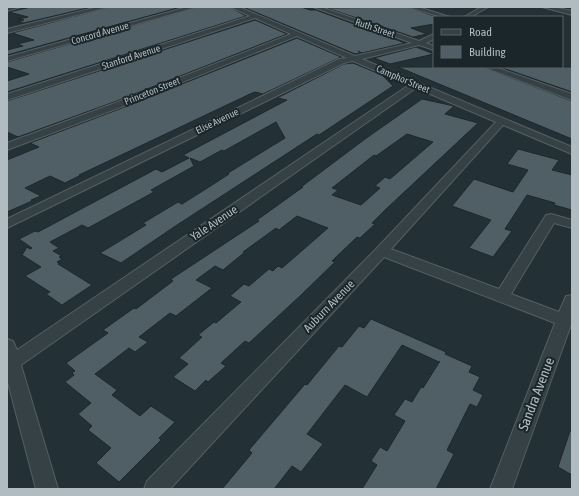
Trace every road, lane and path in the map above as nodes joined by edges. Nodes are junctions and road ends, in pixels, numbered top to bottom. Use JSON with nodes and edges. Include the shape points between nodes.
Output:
{"nodes":[{"id":1,"x":18,"y":7,"type":"edge"},
{"id":2,"x":105,"y":7,"type":"edge"},
{"id":3,"x":193,"y":7,"type":"edge"},
{"id":4,"x":234,"y":7,"type":"edge"},
{"id":5,"x":316,"y":7,"type":"edge"},
{"id":6,"x":412,"y":7,"type":"edge"},
{"id":7,"x":485,"y":7,"type":"edge"},
{"id":8,"x":545,"y":7,"type":"edge"},
{"id":9,"x":7,"y":9,"type":"edge"},
{"id":10,"x":562,"y":11,"type":"junction"},
{"id":11,"x":572,"y":13,"type":"edge"},
{"id":12,"x":255,"y":16,"type":"junction"},
{"id":13,"x":443,"y":16,"type":"edge"},
{"id":14,"x":469,"y":16,"type":"edge"},
{"id":15,"x":557,"y":16,"type":"edge"},
{"id":16,"x":7,"y":31,"type":"edge"},
{"id":17,"x":296,"y":34,"type":"junction"},
{"id":18,"x":433,"y":36,"type":"edge"},
{"id":19,"x":420,"y":43,"type":"junction"},
{"id":20,"x":433,"y":48,"type":"edge"},
{"id":21,"x":355,"y":58,"type":"junction"},
{"id":22,"x":7,"y":59,"type":"edge"},
{"id":23,"x":494,"y":68,"type":"edge"},
{"id":24,"x":416,"y":84,"type":"junction"},
{"id":25,"x":7,"y":97,"type":"edge"},
{"id":26,"x":572,"y":97,"type":"edge"},
{"id":27,"x":502,"y":121,"type":"junction"},
{"id":28,"x":7,"y":147,"type":"edge"},
{"id":29,"x":572,"y":151,"type":"edge"},
{"id":30,"x":7,"y":224,"type":"edge"},
{"id":31,"x":572,"y":224,"type":"edge"},
{"id":32,"x":382,"y":251,"type":"junction"},
{"id":33,"x":502,"y":296,"type":"junction"},
{"id":34,"x":572,"y":300,"type":"edge"},
{"id":35,"x":564,"y":320,"type":"junction"},
{"id":36,"x":9,"y":354,"type":"edge"},
{"id":37,"x":46,"y":489,"type":"edge"},
{"id":38,"x":155,"y":489,"type":"edge"},
{"id":39,"x":501,"y":489,"type":"edge"}],
"edges":[{"from":1,"to":9,"type":"street"},
{"from":2,"to":16,"type":"street"},
{"from":3,"to":22,"type":"street","name":"Concord Avenue"},
{"from":4,"to":12,"type":"street","name":"Camphor Street"},
{"from":5,"to":19,"type":"street","name":"Ruth Street"},
{"from":6,"to":13,"type":"street"},
{"from":7,"to":14,"type":"street"},
{"from":8,"to":10,"type":"street"},
{"from":10,"to":11,"type":"street"},
{"from":10,"to":15,"type":"street"},
{"from":12,"to":17,"type":"street","name":"Camphor Street"},
{"from":12,"to":25,"type":"street","name":"Stanford Avenue"},
{"from":17,"to":21,"type":"street","name":"Camphor Street"},
{"from":17,"to":28,"type":"street","name":"Princeton Street"},
{"from":18,"to":19,"type":"street","name":"Elise Avenue"},
{"from":19,"to":20,"type":"street","name":"Ruth Street"},
{"from":19,"to":21,"type":"street","name":"Elise Avenue"},
{"from":21,"to":24,"type":"street","name":"Camphor Street"},
{"from":21,"to":30,"type":"street","name":"Elise Avenue","via":[[321,71]]},
{"from":23,"to":26,"type":"street"},
{"from":24,"to":27,"type":"street","name":"Camphor Street"},
{"from":24,"to":36,"type":"street","name":"Yale Avenue"},
{"from":27,"to":29,"type":"street","name":"Camphor Street"},
{"from":27,"to":32,"type":"street","name":"Auburn Avenue"},
{"from":31,"to":33,"type":"street","via":[[551,218]]},
{"from":32,"to":33,"type":"street"},
{"from":32,"to":38,"type":"street","name":"Auburn Avenue"},
{"from":33,"to":35,"type":"street"},
{"from":34,"to":35,"type":"street","name":"Sandra Avenue"},
{"from":35,"to":39,"type":"street","name":"Sandra Avenue"},
{"from":36,"to":37,"type":"street"}]}
